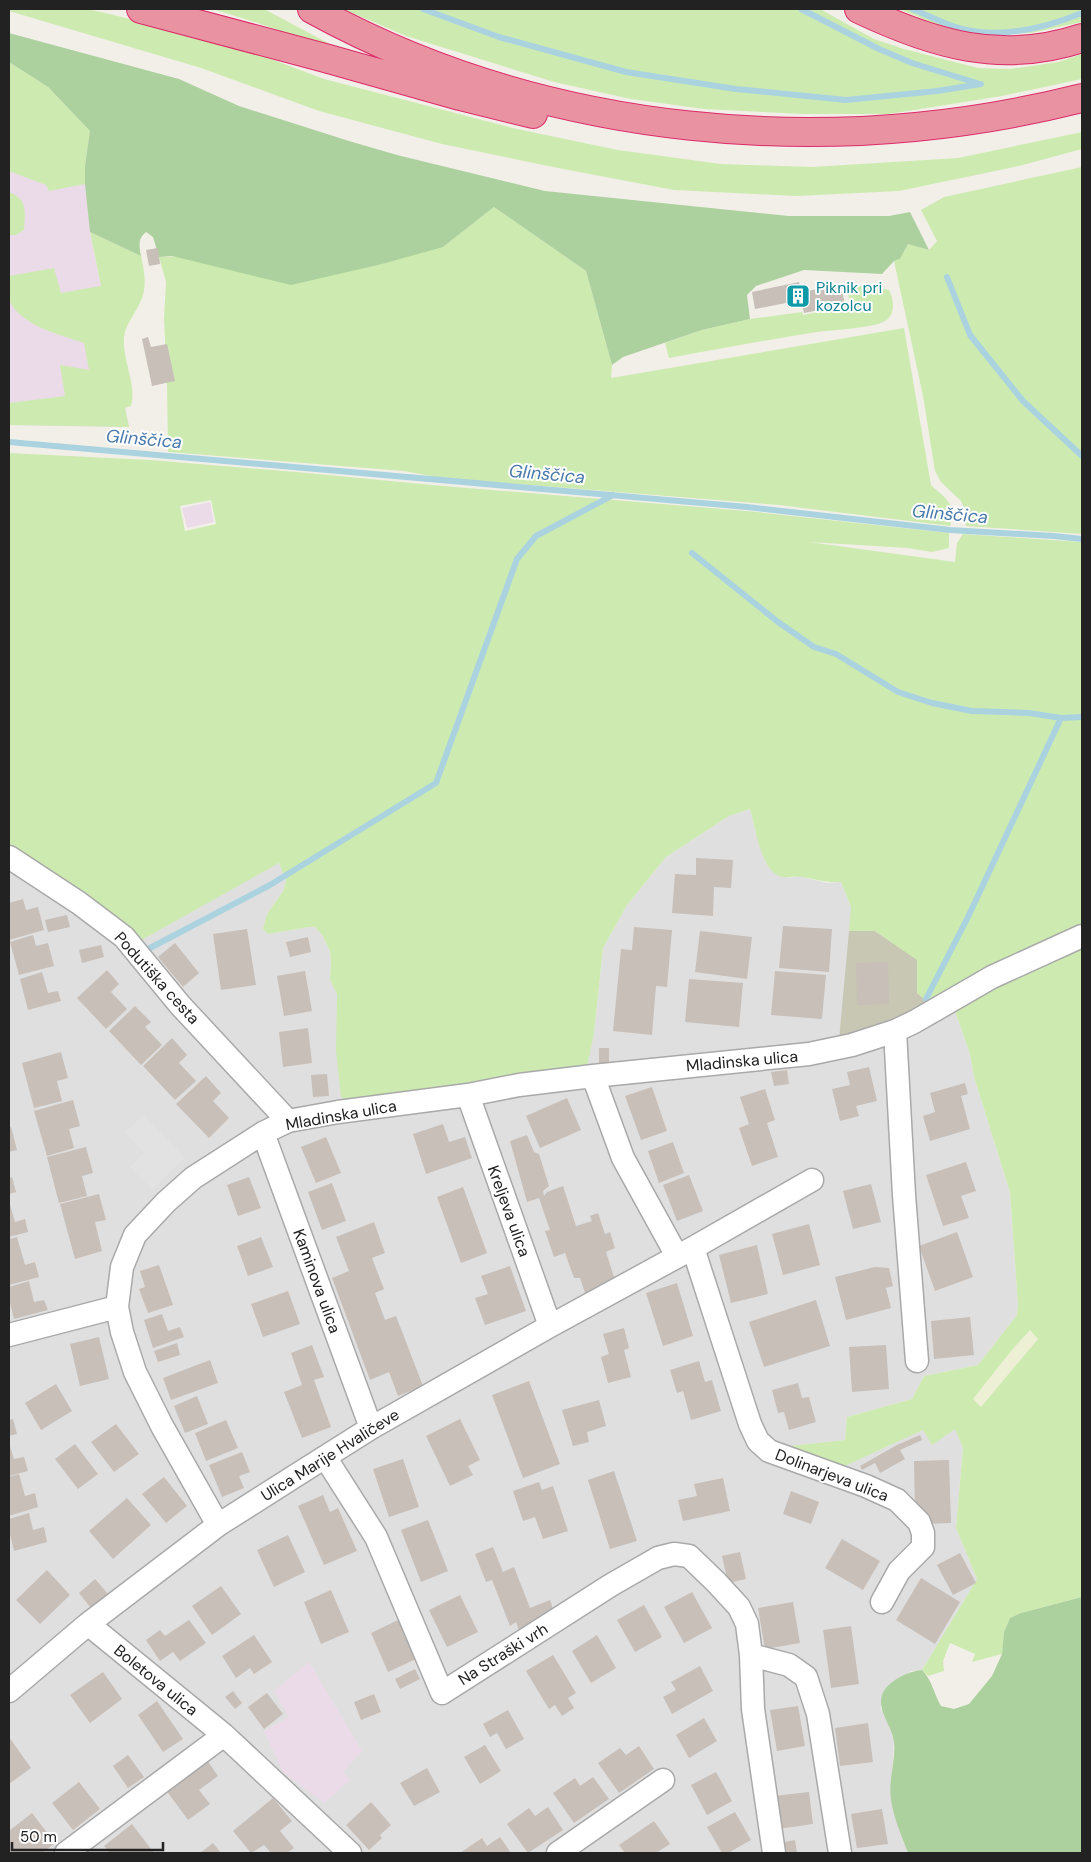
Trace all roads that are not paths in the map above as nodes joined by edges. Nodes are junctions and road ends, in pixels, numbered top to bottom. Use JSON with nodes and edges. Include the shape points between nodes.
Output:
{"nodes":[{"id":1,"x":141,"y":9,"type":"edge"},
{"id":2,"x":312,"y":9,"type":"edge"},
{"id":3,"x":859,"y":9,"type":"edge"},
{"id":4,"x":1082,"y":38,"type":"edge"},
{"id":5,"x":1082,"y":98,"type":"edge"},
{"id":6,"x":662,"y":122,"type":"junction"},
{"id":7,"x":9,"y":857,"type":"edge"},
{"id":8,"x":1082,"y":936,"type":"edge"},
{"id":9,"x":895,"y":1031,"type":"junction"},
{"id":10,"x":593,"y":1076,"type":"junction"},
{"id":11,"x":468,"y":1095,"type":"junction"},
{"id":12,"x":288,"y":1121,"type":"junction"},
{"id":13,"x":263,"y":1133,"type":"junction"},
{"id":14,"x":812,"y":1180,"type":"dead end"},
{"id":15,"x":685,"y":1252,"type":"junction"},
{"id":16,"x":117,"y":1306,"type":"junction"},
{"id":17,"x":550,"y":1326,"type":"junction"},
{"id":18,"x":9,"y":1335,"type":"edge"},
{"id":19,"x":917,"y":1362,"type":"dead end"},
{"id":20,"x":371,"y":1428,"type":"junction"},
{"id":21,"x":325,"y":1457,"type":"junction"},
{"id":22,"x":218,"y":1525,"type":"junction"},
{"id":23,"x":882,"y":1602,"type":"dead end"},
{"id":24,"x":88,"y":1624,"type":"junction"},
{"id":25,"x":752,"y":1655,"type":"junction"},
{"id":26,"x":9,"y":1691,"type":"edge"},
{"id":27,"x":224,"y":1735,"type":"junction"},
{"id":28,"x":663,"y":1780,"type":"dead end"},
{"id":29,"x":339,"y":1850,"type":"edge"},
{"id":30,"x":66,"y":1853,"type":"edge"},
{"id":31,"x":558,"y":1853,"type":"edge"},
{"id":32,"x":774,"y":1853,"type":"edge"},
{"id":33,"x":840,"y":1853,"type":"edge"}],
"edges":[{"from":1,"to":6,"type":"highway","via":[[460,96],[608,131],[634,130]]},
{"from":2,"to":6,"type":"highway","via":[[378,41],[483,81],[590,110]]},
{"from":3,"to":4,"type":"highway","via":[[918,35],[990,51],[1026,50]]},
{"from":5,"to":6,"type":"highway","via":[[994,118],[883,131],[771,132]]},
{"from":7,"to":12,"type":"street","name":"Podutiška cesta","via":[[124,937],[180,1006]]},
{"from":8,"to":9,"type":"street","name":"Mladinska ulica","via":[[992,977]]},
{"from":9,"to":10,"type":"street","name":"Mladinska ulica","via":[[809,1054]]},
{"from":9,"to":19,"type":"street"},
{"from":10,"to":11,"type":"street","name":"Mladinska ulica"},
{"from":10,"to":15,"type":"street","via":[[623,1158]]},
{"from":11,"to":12,"type":"street","name":"Mladinska ulica"},
{"from":11,"to":17,"type":"street","name":"Kreljeva ulica"},
{"from":12,"to":13,"type":"street","name":"Mladinska ulica"},
{"from":13,"to":16,"type":"street","name":"Mladinska ulica","via":[[193,1178],[135,1235],[122,1267]]},
{"from":13,"to":20,"type":"street","name":"Kaminova ulica"},
{"from":14,"to":15,"type":"street","name":"Ulica Marije Hvaličeve"},
{"from":15,"to":17,"type":"street","name":"Ulica Marije Hvaličeve"},
{"from":15,"to":23,"type":"street","name":"Dolinarjeva ulica","via":[[758,1441],[769,1451],[897,1500],[919,1522],[924,1533],[923,1547],[900,1572]]},
{"from":16,"to":18,"type":"street"},
{"from":16,"to":22,"type":"street","name":"Mladinska ulica","via":[[135,1372]]},
{"from":17,"to":20,"type":"street","name":"Ulica Marije Hvaličeve"},
{"from":20,"to":21,"type":"street","name":"Ulica Marije Hvaličeve"},
{"from":21,"to":22,"type":"street","name":"Ulica Marije Hvaličeve"},
{"from":21,"to":25,"type":"street","name":"Na Straški vrh","via":[[376,1536],[442,1693],[611,1585],[658,1558],[674,1554],[689,1556],[739,1607],[747,1624]]},
{"from":22,"to":24,"type":"street","name":"Ulica Marije Hvaličeve"},
{"from":24,"to":26,"type":"street","name":"Ulica Marije Hvaličeve"},
{"from":24,"to":27,"type":"street","name":"Boletova ulica"},
{"from":25,"to":32,"type":"street","name":"Na Straški vrh","via":[[752,1709]]},
{"from":25,"to":33,"type":"street","via":[[789,1665],[806,1677],[818,1714]]},
{"from":27,"to":29,"type":"street","name":"Boletova ulica"},
{"from":27,"to":30,"type":"street"},
{"from":28,"to":31,"type":"street"}]}
